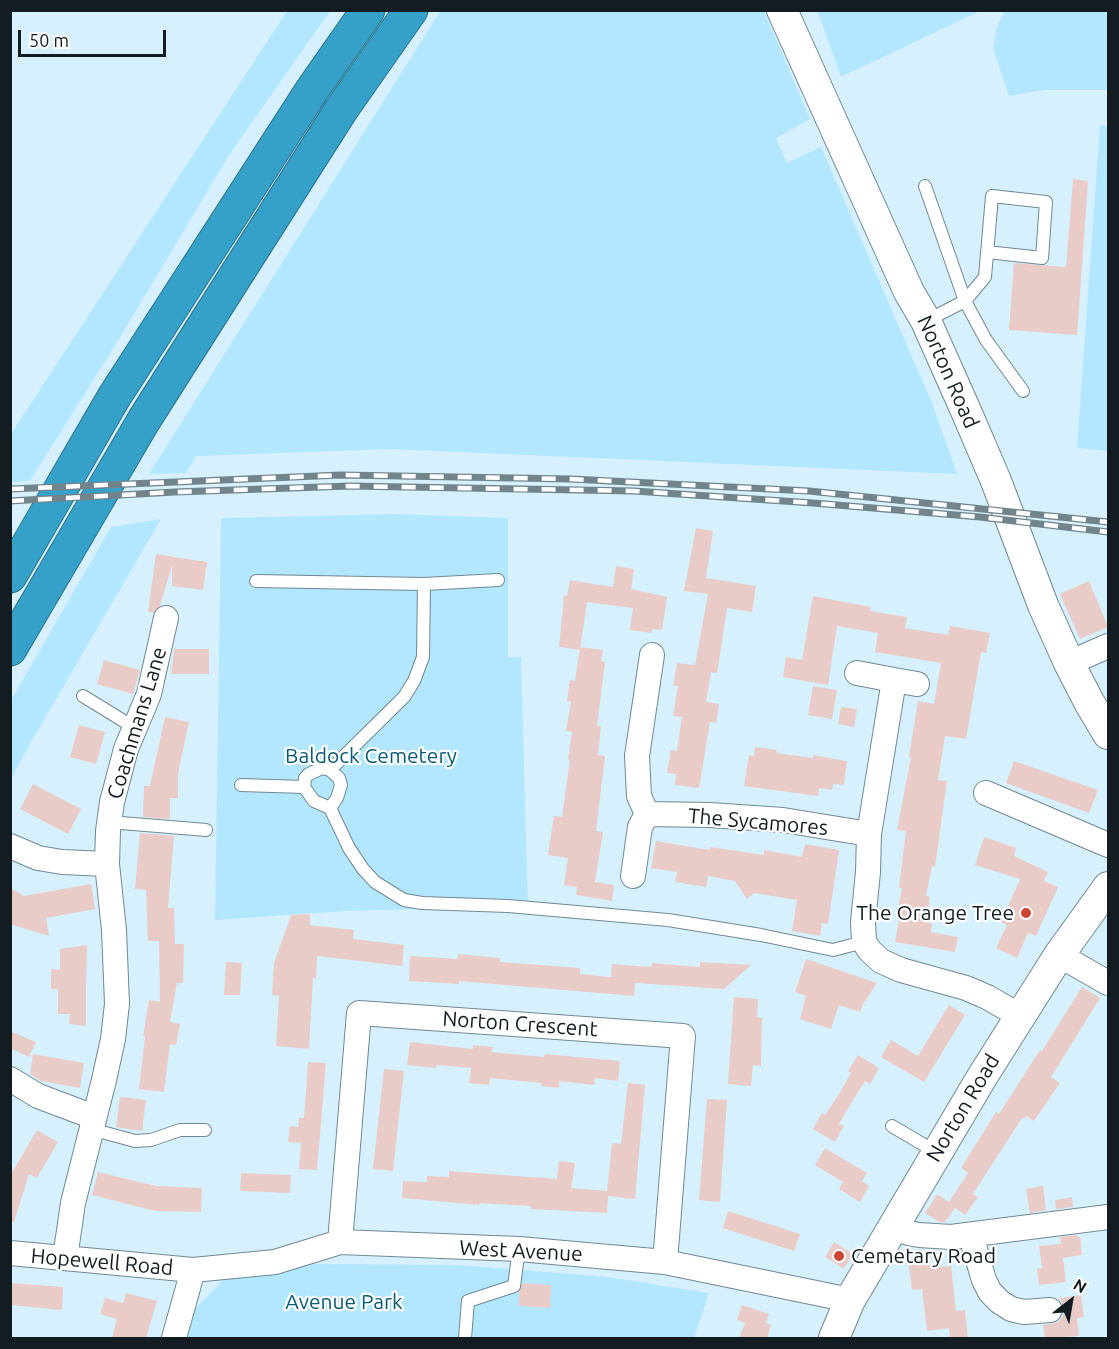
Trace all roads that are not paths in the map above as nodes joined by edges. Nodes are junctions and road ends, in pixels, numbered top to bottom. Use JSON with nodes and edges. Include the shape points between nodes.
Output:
{"nodes":[{"id":1,"x":368,"y":10,"type":"edge"},
{"id":2,"x":411,"y":10,"type":"edge"},
{"id":3,"x":782,"y":10,"type":"edge"},
{"id":4,"x":925,"y":186,"type":"dead end"},
{"id":5,"x":987,"y":252,"type":"junction"},
{"id":6,"x":965,"y":301,"type":"junction"},
{"id":7,"x":926,"y":321,"type":"junction"},
{"id":8,"x":1023,"y":391,"type":"dead end"},
{"id":9,"x":10,"y":576,"type":"edge"},
{"id":10,"x":498,"y":580,"type":"dead end"},
{"id":11,"x":256,"y":581,"type":"dead end"},
{"id":12,"x":424,"y":584,"type":"junction"},
{"id":13,"x":166,"y":618,"type":"dead end"},
{"id":14,"x":1108,"y":646,"type":"edge"},
{"id":15,"x":10,"y":649,"type":"edge"},
{"id":16,"x":652,"y":655,"type":"dead end"},
{"id":17,"x":1070,"y":663,"type":"junction"},
{"id":18,"x":857,"y":673,"type":"dead end"},
{"id":19,"x":82,"y":696,"type":"dead end"},
{"id":20,"x":135,"y":728,"type":"junction"},
{"id":21,"x":1108,"y":734,"type":"edge"},
{"id":22,"x":330,"y":770,"type":"junction"},
{"id":23,"x":241,"y":785,"type":"dead end"},
{"id":24,"x":304,"y":787,"type":"junction"},
{"id":25,"x":986,"y":793,"type":"dead end"},
{"id":26,"x":330,"y":808,"type":"junction"},
{"id":27,"x":647,"y":814,"type":"junction"},
{"id":28,"x":109,"y":822,"type":"junction"},
{"id":29,"x":207,"y":830,"type":"dead end"},
{"id":30,"x":868,"y":834,"type":"junction"},
{"id":31,"x":1108,"y":845,"type":"edge"},
{"id":32,"x":10,"y":846,"type":"edge"},
{"id":33,"x":107,"y":864,"type":"junction"},
{"id":34,"x":633,"y":876,"type":"dead end"},
{"id":35,"x":1108,"y":887,"type":"edge"},
{"id":36,"x":864,"y":942,"type":"junction"},
{"id":37,"x":1059,"y":955,"type":"junction"},
{"id":38,"x":1108,"y":983,"type":"edge"},
{"id":39,"x":1020,"y":1016,"type":"junction"},
{"id":40,"x":10,"y":1079,"type":"edge"},
{"id":41,"x":92,"y":1123,"type":"junction"},
{"id":42,"x":892,"y":1126,"type":"dead end"},
{"id":43,"x":205,"y":1130,"type":"dead end"},
{"id":44,"x":936,"y":1152,"type":"junction"},
{"id":45,"x":1108,"y":1217,"type":"edge"},
{"id":46,"x":893,"y":1226,"type":"junction"},
{"id":47,"x":971,"y":1236,"type":"junction"},
{"id":48,"x":340,"y":1242,"type":"junction"},
{"id":49,"x":519,"y":1248,"type":"junction"},
{"id":50,"x":10,"y":1253,"type":"edge"},
{"id":51,"x":65,"y":1258,"type":"junction"},
{"id":52,"x":665,"y":1262,"type":"junction"},
{"id":53,"x":193,"y":1270,"type":"junction"},
{"id":54,"x":850,"y":1300,"type":"junction"},
{"id":55,"x":1050,"y":1310,"type":"dead end"},
{"id":56,"x":174,"y":1338,"type":"edge"},
{"id":57,"x":465,"y":1338,"type":"edge"},
{"id":58,"x":834,"y":1338,"type":"edge"}],
"edges":[{"from":1,"to":9,"type":"highway","via":[[114,397]]},
{"from":2,"to":15,"type":"highway","via":[[341,110],[144,420]]},
{"from":3,"to":7,"type":"street","name":"Norton Road"},
{"from":4,"to":6,"type":"lane"},
{"from":5,"to":5,"type":"lane","via":[[992,196],[1046,202],[1042,258]]},
{"from":5,"to":6,"type":"lane","via":[[985,277]]},
{"from":6,"to":7,"type":"lane"},
{"from":6,"to":8,"type":"lane","via":[[986,340]]},
{"from":7,"to":17,"type":"street","name":"Norton Road"},
{"from":10,"to":12,"type":"lane"},
{"from":11,"to":12,"type":"lane"},
{"from":12,"to":22,"type":"lane","via":[[423,657],[414,681],[404,697]]},
{"from":13,"to":20,"type":"street","name":"Coachmans Lane","via":[[151,687]]},
{"from":14,"to":17,"type":"street"},
{"from":16,"to":27,"type":"street","via":[[638,756],[639,796]]},
{"from":17,"to":21,"type":"street","name":"Norton Road"},
{"from":18,"to":30,"type":"street","via":[[906,682]]},
{"from":19,"to":20,"type":"lane"},
{"from":20,"to":28,"type":"street","name":"Coachmans Lane"},
{"from":22,"to":24,"type":"lane","via":[[322,768],[309,774]]},
{"from":22,"to":26,"type":"lane","via":[[341,785]]},
{"from":23,"to":24,"type":"lane"},
{"from":24,"to":26,"type":"lane","via":[[314,801]]},
{"from":25,"to":31,"type":"street"},
{"from":26,"to":36,"type":"lane","via":[[363,869],[375,882],[404,900],[668,920],[833,950]]},
{"from":27,"to":30,"type":"street","name":"The Sycamores","via":[[783,820]]},
{"from":27,"to":34,"type":"street","via":[[640,827]]},
{"from":28,"to":29,"type":"lane"},
{"from":28,"to":33,"type":"street","name":"Coachmans Lane"},
{"from":30,"to":36,"type":"street"},
{"from":32,"to":33,"type":"street","via":[[54,861]]},
{"from":33,"to":41,"type":"street","name":"Coachmans Lane","via":[[117,1004]]},
{"from":35,"to":37,"type":"street","name":"Norton Road"},
{"from":36,"to":39,"type":"street","via":[[881,961],[966,988]]},
{"from":37,"to":38,"type":"street"},
{"from":37,"to":39,"type":"street","name":"Norton Road"},
{"from":39,"to":44,"type":"street","name":"Norton Road"},
{"from":40,"to":41,"type":"street"},
{"from":41,"to":43,"type":"lane","via":[[135,1141],[180,1130]]},
{"from":41,"to":51,"type":"street","name":"Coachmans Lane"},
{"from":42,"to":44,"type":"lane"},
{"from":44,"to":46,"type":"street","name":"Norton Road"},
{"from":45,"to":47,"type":"street"},
{"from":46,"to":47,"type":"street","via":[[935,1238]]},
{"from":46,"to":54,"type":"street","name":"Norton Road"},
{"from":47,"to":55,"type":"street","via":[[984,1280],[1000,1302],[1024,1312]]},
{"from":48,"to":49,"type":"street","name":"West Avenue"},
{"from":48,"to":52,"type":"street","name":"Norton Crescent","via":[[359,1013],[683,1036]]},
{"from":48,"to":53,"type":"street","name":"West Avenue","via":[[275,1262]]},
{"from":49,"to":52,"type":"street","name":"West Avenue"},
{"from":49,"to":57,"type":"lane","via":[[514,1286],[468,1301]]},
{"from":50,"to":51,"type":"street","name":"Hopewell Road"},
{"from":51,"to":53,"type":"street","name":"Hopewell Road"},
{"from":52,"to":54,"type":"street","name":"West Avenue"},
{"from":53,"to":56,"type":"street"},
{"from":54,"to":58,"type":"street","name":"Norton Road"}]}
